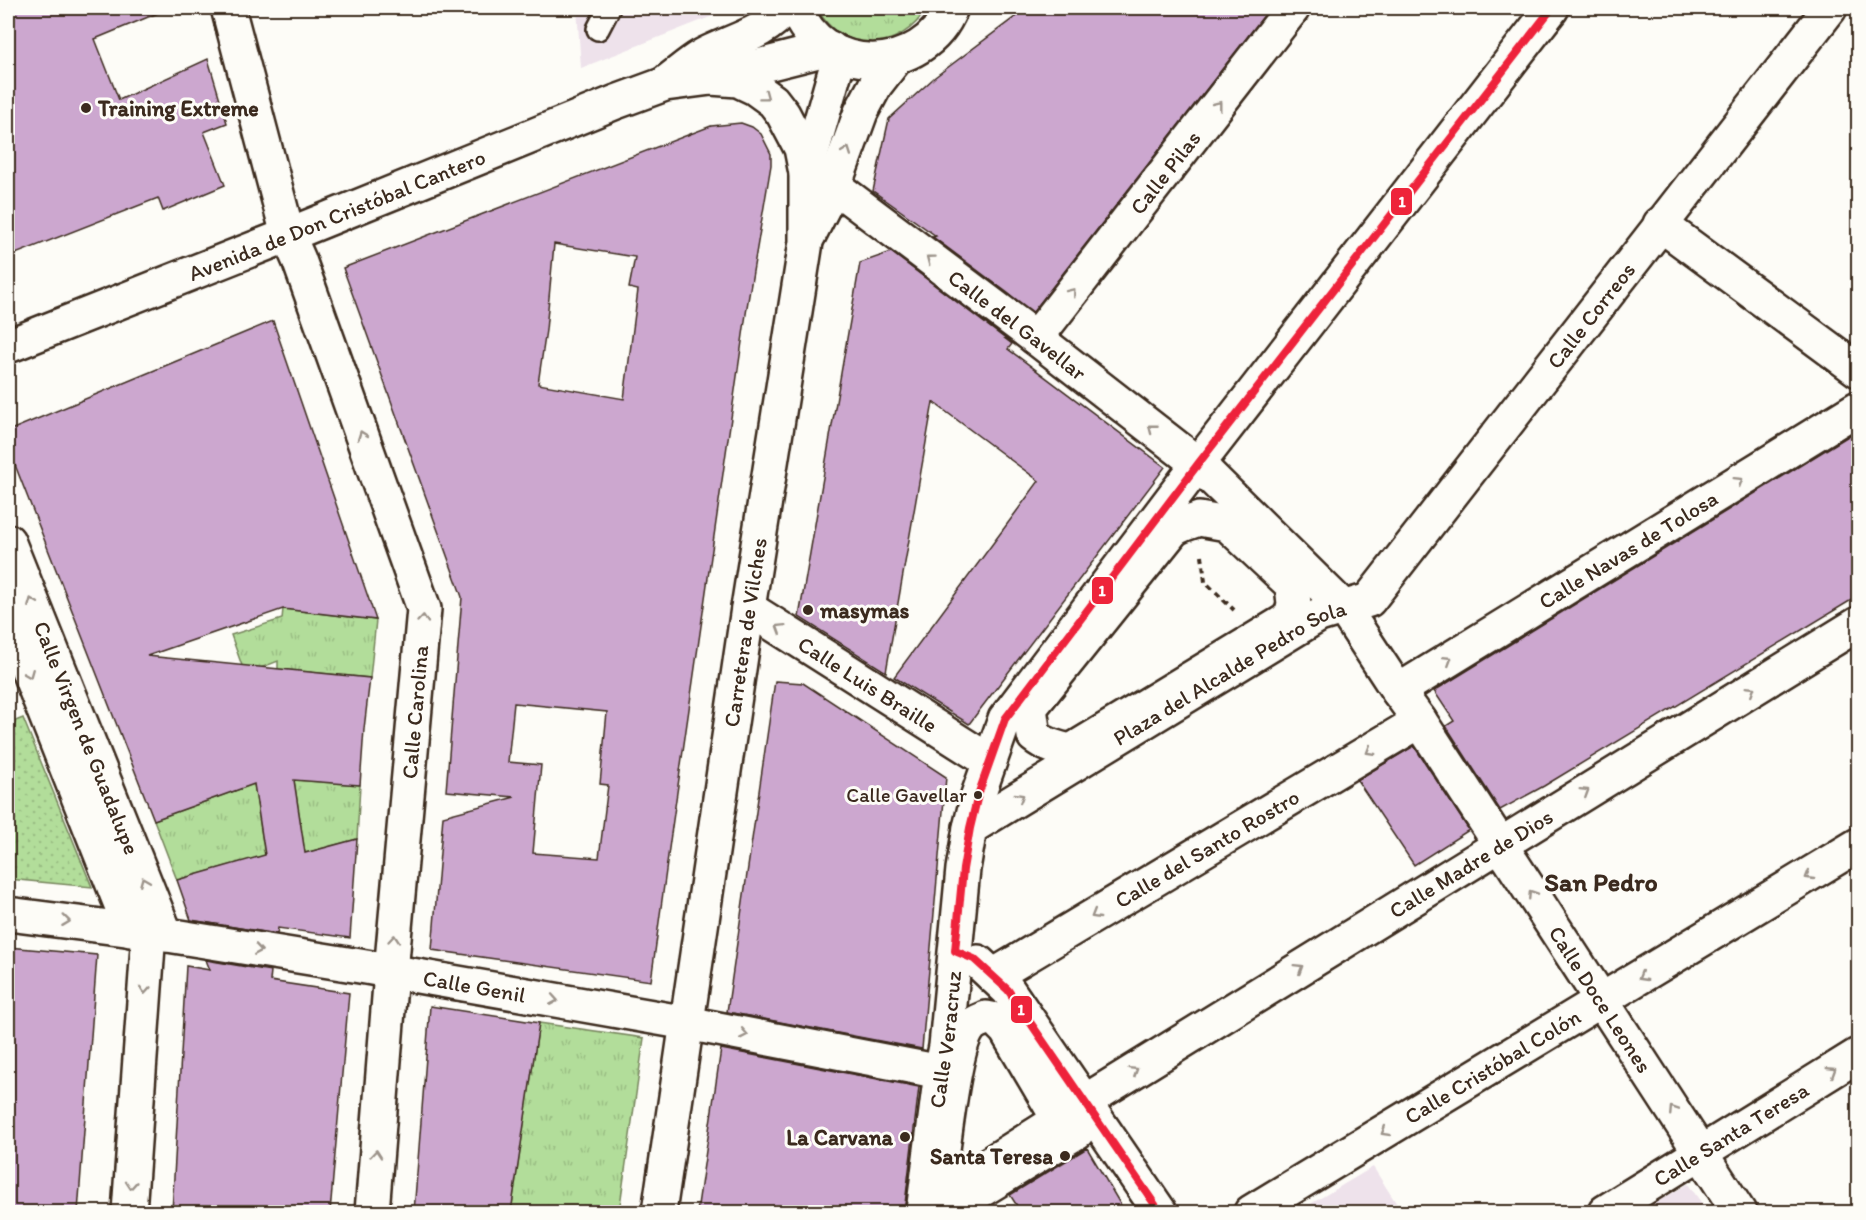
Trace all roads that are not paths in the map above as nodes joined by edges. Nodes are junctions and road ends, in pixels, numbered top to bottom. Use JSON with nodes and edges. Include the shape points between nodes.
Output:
{"nodes":[{"id":1,"x":228,"y":8,"type":"edge"},
{"id":2,"x":609,"y":8,"type":"edge"},
{"id":3,"x":785,"y":8,"type":"edge"},
{"id":4,"x":796,"y":8,"type":"edge"},
{"id":5,"x":951,"y":8,"type":"edge"},
{"id":6,"x":1293,"y":8,"type":"edge"},
{"id":7,"x":1552,"y":8,"type":"edge"},
{"id":8,"x":1830,"y":8,"type":"edge"},
{"id":9,"x":598,"y":29,"type":"dead end"},
{"id":10,"x":835,"y":51,"type":"junction"},
{"id":11,"x":897,"y":57,"type":"junction"},
{"id":12,"x":711,"y":78,"type":"junction"},
{"id":13,"x":665,"y":84,"type":"junction"},
{"id":14,"x":820,"y":179,"type":"junction"},
{"id":15,"x":1660,"y":224,"type":"junction"},
{"id":16,"x":288,"y":235,"type":"junction"},
{"id":17,"x":1036,"y":338,"type":"junction"},
{"id":18,"x":8,"y":346,"type":"edge"},
{"id":19,"x":1858,"y":370,"type":"edge"},
{"id":20,"x":1858,"y":408,"type":"edge"},
{"id":21,"x":1198,"y":464,"type":"junction"},
{"id":22,"x":1227,"y":524,"type":"joint"},
{"id":23,"x":8,"y":541,"type":"edge"},
{"id":24,"x":1343,"y":607,"type":"junction"},
{"id":25,"x":748,"y":608,"type":"junction"},
{"id":26,"x":8,"y":620,"type":"edge"},
{"id":27,"x":1858,"y":624,"type":"edge"},
{"id":28,"x":1398,"y":691,"type":"junction"},
{"id":29,"x":1005,"y":719,"type":"junction"},
{"id":30,"x":1420,"y":721,"type":"junction"},
{"id":31,"x":989,"y":760,"type":"junction"},
{"id":32,"x":1063,"y":771,"type":"junction"},
{"id":33,"x":970,"y":828,"type":"junction"},
{"id":34,"x":1499,"y":845,"type":"junction"},
{"id":35,"x":1858,"y":845,"type":"edge"},
{"id":36,"x":8,"y":914,"type":"edge"},
{"id":37,"x":149,"y":932,"type":"junction"},
{"id":38,"x":955,"y":951,"type":"junction"},
{"id":39,"x":391,"y":972,"type":"junction"},
{"id":40,"x":993,"y":976,"type":"junction"},
{"id":41,"x":1603,"y":1001,"type":"junction"},
{"id":42,"x":687,"y":1023,"type":"junction"},
{"id":43,"x":1858,"y":1055,"type":"edge"},
{"id":44,"x":941,"y":1072,"type":"junction"},
{"id":45,"x":1071,"y":1111,"type":"junction"},
{"id":46,"x":1700,"y":1152,"type":"junction"},
{"id":47,"x":928,"y":1205,"type":"edge"},
{"id":48,"x":129,"y":1212,"type":"edge"},
{"id":49,"x":372,"y":1212,"type":"edge"},
{"id":50,"x":659,"y":1212,"type":"edge"},
{"id":51,"x":1160,"y":1212,"type":"edge"},
{"id":52,"x":1251,"y":1212,"type":"edge"},
{"id":53,"x":1605,"y":1212,"type":"edge"},
{"id":54,"x":1739,"y":1212,"type":"edge"}],
"edges":[{"from":1,"to":16,"type":"street","name":"Calle Carolina"},
{"from":2,"to":9,"type":"lane"},
{"from":3,"to":13,"type":"street","name":"Avenida de Don Cristóbal Cantero","via":[[765,27],[700,57]]},
{"from":4,"to":10,"type":"street","via":[[817,39]]},
{"from":5,"to":11,"type":"street","via":[[931,38]]},
{"from":17,"to":6,"type":"street","name":"Calle Pilas","one_way":true},
{"from":7,"to":21,"type":"street"},
{"from":8,"to":15,"type":"street","name":"Calle Correos"},
{"from":10,"to":11,"type":"street","via":[[862,60]]},
{"from":10,"to":12,"type":"street","name":"Avenida de Don Cristóbal Cantero"},
{"from":10,"to":14,"type":"street","name":"Carretera de Vilches"},
{"from":14,"to":11,"type":"street","name":"Carretera de Vilches","one_way":true,"via":[[876,84]]},
{"from":12,"to":13,"type":"street","name":"Avenida de Don Cristóbal Cantero"},
{"from":12,"to":14,"type":"street","one_way":true,"via":[[738,80],[772,101]]},
{"from":13,"to":16,"type":"street","name":"Avenida de Don Cristóbal Cantero"},
{"from":17,"to":14,"type":"street","name":"Calle del Gavellar","one_way":true},
{"from":14,"to":25,"type":"street","name":"Carretera de Vilches","via":[[806,242]]},
{"from":15,"to":19,"type":"street"},
{"from":15,"to":24,"type":"street","name":"Calle Correos","via":[[1369,600]]},
{"from":16,"to":18,"type":"street","name":"Avenida de Don Cristóbal Cantero"},
{"from":39,"to":16,"type":"street","name":"Calle Carolina","one_way":true,"via":[[424,609]]},
{"from":21,"to":17,"type":"street","name":"Calle del Gavellar","one_way":true},
{"from":28,"to":20,"type":"street","name":"Calle Navas de Tolosa","one_way":true},
{"from":21,"to":24,"type":"street","name":"Plaza del Alcalde Pedro Sola"},
{"from":21,"to":29,"type":"street"},
{"from":22,"to":22,"type":"street","via":[[1292,585],[1294,604],[1287,620],[1071,751],[1058,749],[1034,736],[1030,708],[1172,531],[1199,519]]},
{"from":37,"to":23,"type":"street","name":"Calle Virgen de Guadalupe","one_way":true},
{"from":24,"to":28,"type":"street","name":"Calle Doce Leones"},
{"from":24,"to":32,"type":"street","name":"Plaza del Alcalde Pedro Sola","via":[[1319,615]]},
{"from":31,"to":25,"type":"street","name":"Calle Luis Braille","one_way":true},
{"from":25,"to":42,"type":"street","name":"Carretera de Vilches"},
{"from":26,"to":37,"type":"street","name":"Calle Virgen de Guadalupe","one_way":true},
{"from":34,"to":27,"type":"street","name":"Calle Madre de Dios","one_way":true},
{"from":28,"to":30,"type":"street","name":"Calle Doce Leones"},
{"from":29,"to":31,"type":"street"},
{"from":29,"to":32,"type":"street","via":[[1011,738],[1025,754],[1041,766]]},
{"from":30,"to":34,"type":"street","name":"Calle Doce Leones"},
{"from":30,"to":40,"type":"street","name":"Calle del Santo Rostro","one_way":true},
{"from":31,"to":33,"type":"street","name":"Calle Veracruz"},
{"from":33,"to":32,"type":"street","name":"Plaza del Alcalde Pedro Sola","one_way":true},
{"from":33,"to":38,"type":"street","name":"Calle Veracruz"},
{"from":41,"to":34,"type":"street","name":"Calle Doce Leones","one_way":true},
{"from":45,"to":34,"type":"street","name":"Calle Madre de Dios","one_way":true},
{"from":35,"to":41,"type":"street","name":"Calle Cristóbal Colón","one_way":true},
{"from":36,"to":37,"type":"street","name":"Calle Genil","one_way":true},
{"from":37,"to":39,"type":"street","name":"Calle Genil","one_way":true},
{"from":37,"to":48,"type":"street","name":"Calle Virgen de Guadalupe","one_way":true},
{"from":38,"to":40,"type":"street","via":[[974,958]]},
{"from":38,"to":44,"type":"street","name":"Calle Veracruz"},
{"from":39,"to":42,"type":"street","name":"Calle Genil","one_way":true},
{"from":49,"to":39,"type":"street","name":"Calle Carolina","one_way":true},
{"from":40,"to":45,"type":"street","via":[[1008,990]]},
{"from":46,"to":41,"type":"street","name":"Calle Doce Leones","one_way":true},
{"from":41,"to":52,"type":"street","name":"Calle Cristóbal Colón","one_way":true},
{"from":42,"to":44,"type":"street","name":"Calle Genil","one_way":true},
{"from":42,"to":50,"type":"street","name":"Carretera de Vilches"},
{"from":46,"to":43,"type":"street","name":"Calle Santa Teresa","one_way":true},
{"from":44,"to":47,"type":"street","name":"Calle Veracruz"},
{"from":45,"to":47,"type":"street","name":"Calle Madre de Dios"},
{"from":45,"to":47,"type":"street","via":[[996,1020],[978,1021],[962,1040]]},
{"from":45,"to":51,"type":"street"},
{"from":46,"to":53,"type":"street","name":"Calle Santa Teresa"},
{"from":46,"to":54,"type":"street","name":"Calle Doce Leones"}]}
